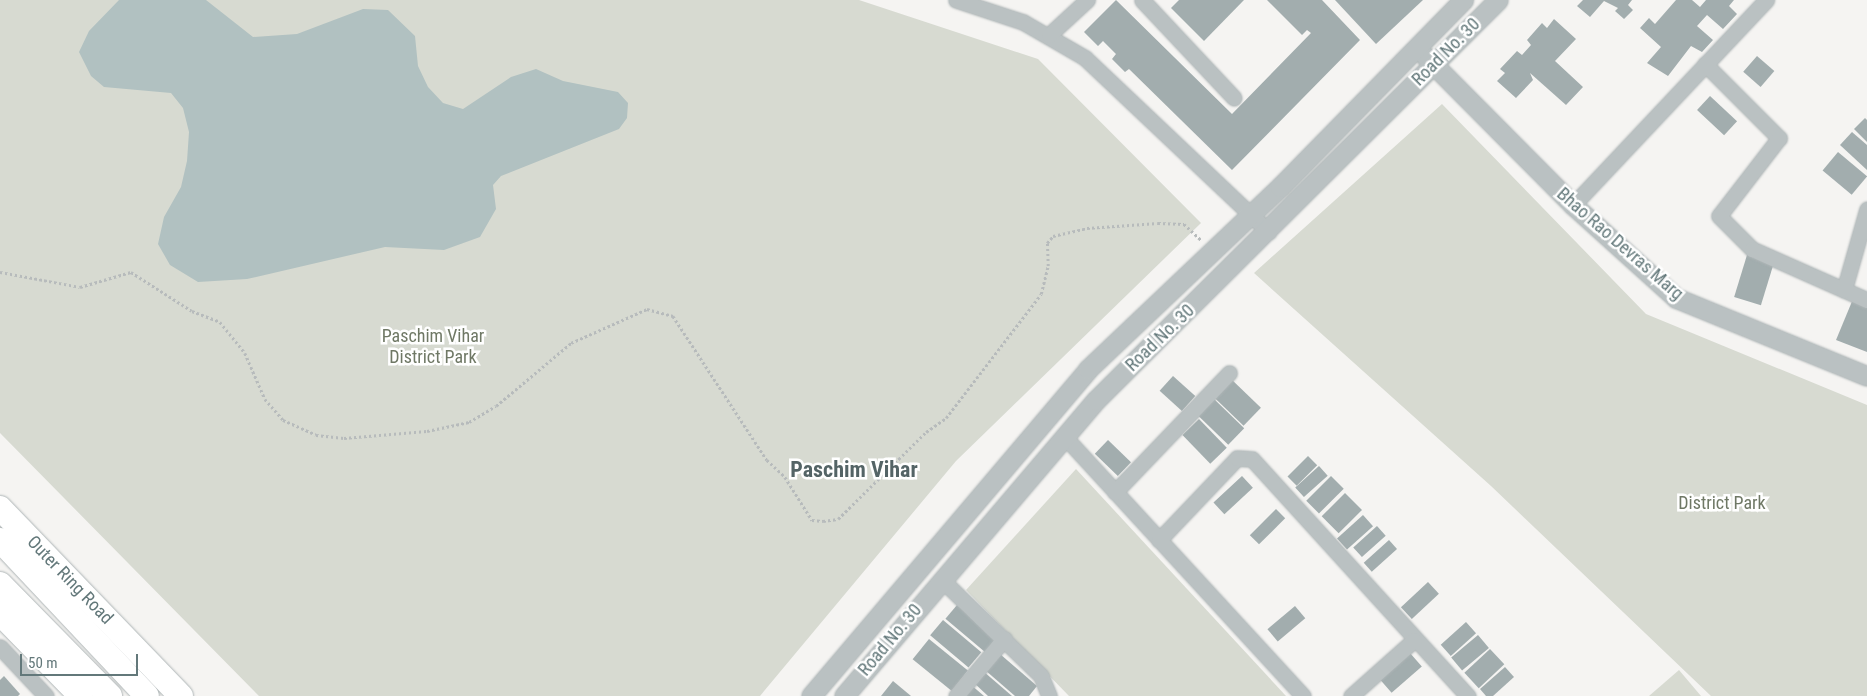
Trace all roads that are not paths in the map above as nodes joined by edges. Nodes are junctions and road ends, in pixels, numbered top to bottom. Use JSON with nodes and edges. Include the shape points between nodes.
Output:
{"nodes":[{"id":1,"x":956,"y":0,"type":"edge"},
{"id":2,"x":1088,"y":0,"type":"edge"},
{"id":3,"x":1142,"y":0,"type":"edge"},
{"id":4,"x":1463,"y":0,"type":"edge"},
{"id":5,"x":1498,"y":0,"type":"edge"},
{"id":6,"x":1766,"y":0,"type":"edge"},
{"id":7,"x":1050,"y":35,"type":"junction"},
{"id":8,"x":1417,"y":48,"type":"junction"},
{"id":9,"x":1705,"y":64,"type":"junction"},
{"id":10,"x":1433,"y":65,"type":"junction"},
{"id":11,"x":1234,"y":98,"type":"dead end"},
{"id":12,"x":1573,"y":205,"type":"junction"},
{"id":13,"x":1867,"y":208,"type":"edge"},
{"id":14,"x":1251,"y":214,"type":"junction"},
{"id":15,"x":1269,"y":232,"type":"junction"},
{"id":16,"x":1844,"y":290,"type":"junction"},
{"id":17,"x":1867,"y":300,"type":"edge"},
{"id":18,"x":1229,"y":373,"type":"dead end"},
{"id":19,"x":1867,"y":376,"type":"edge"},
{"id":20,"x":1064,"y":436,"type":"junction"},
{"id":21,"x":1115,"y":492,"type":"junction"},
{"id":22,"x":0,"y":508,"type":"edge"},
{"id":23,"x":0,"y":540,"type":"edge"},
{"id":24,"x":1159,"y":540,"type":"junction"},
{"id":25,"x":941,"y":579,"type":"junction"},
{"id":26,"x":0,"y":584,"type":"edge"},
{"id":27,"x":0,"y":613,"type":"edge"},
{"id":28,"x":1004,"y":639,"type":"junction"},
{"id":29,"x":1414,"y":640,"type":"junction"},
{"id":30,"x":0,"y":647,"type":"edge"},
{"id":31,"x":46,"y":696,"type":"edge"},
{"id":32,"x":81,"y":696,"type":"edge"},
{"id":33,"x":110,"y":696,"type":"edge"},
{"id":34,"x":148,"y":696,"type":"edge"},
{"id":35,"x":182,"y":696,"type":"edge"},
{"id":36,"x":811,"y":696,"type":"edge"},
{"id":37,"x":844,"y":696,"type":"edge"},
{"id":38,"x":956,"y":696,"type":"edge"},
{"id":39,"x":1049,"y":696,"type":"edge"},
{"id":40,"x":1303,"y":696,"type":"edge"},
{"id":41,"x":1351,"y":696,"type":"edge"},
{"id":42,"x":1468,"y":696,"type":"edge"}],
"edges":[{"from":1,"to":7,"type":"street"},
{"from":2,"to":7,"type":"street"},
{"from":3,"to":11,"type":"street"},
{"from":4,"to":8,"type":"street","name":"Road No. 30"},
{"from":5,"to":10,"type":"street","name":"Road No. 30"},
{"from":6,"to":9,"type":"street"},
{"from":7,"to":14,"type":"street","via":[[1112,80]]},
{"from":8,"to":10,"type":"street","name":"Bhao Rao Devras Marg"},
{"from":8,"to":14,"type":"street","name":"Road No. 30"},
{"from":9,"to":12,"type":"street"},
{"from":9,"to":16,"type":"street","via":[[1779,138],[1719,216],[1752,249]]},
{"from":10,"to":12,"type":"street","name":"Bhao Rao Devras Marg"},
{"from":10,"to":15,"type":"street","name":"Road No. 30"},
{"from":12,"to":19,"type":"street","name":"Bhao Rao Devras Marg","via":[[1676,298]]},
{"from":13,"to":16,"type":"street"},
{"from":14,"to":15,"type":"street"},
{"from":14,"to":36,"type":"street","name":"Road No. 30","via":[[1088,369]]},
{"from":15,"to":20,"type":"street","name":"Road No. 30"},
{"from":16,"to":17,"type":"street"},
{"from":18,"to":21,"type":"street"},
{"from":20,"to":21,"type":"street"},
{"from":20,"to":25,"type":"street","name":"Road No. 30"},
{"from":21,"to":24,"type":"street"},
{"from":22,"to":35,"type":"main road","name":"Outer Ring Road"},
{"from":23,"to":34,"type":"main road"},
{"from":24,"to":29,"type":"street","via":[[1245,456]]},
{"from":24,"to":40,"type":"street"},
{"from":25,"to":28,"type":"street"},
{"from":25,"to":37,"type":"street","name":"Road No. 30"},
{"from":26,"to":33,"type":"main road"},
{"from":27,"to":32,"type":"main road"},
{"from":28,"to":38,"type":"street"},
{"from":28,"to":39,"type":"street","via":[[1041,676]]},
{"from":29,"to":41,"type":"street"},
{"from":29,"to":42,"type":"street"},
{"from":30,"to":31,"type":"street"}]}
